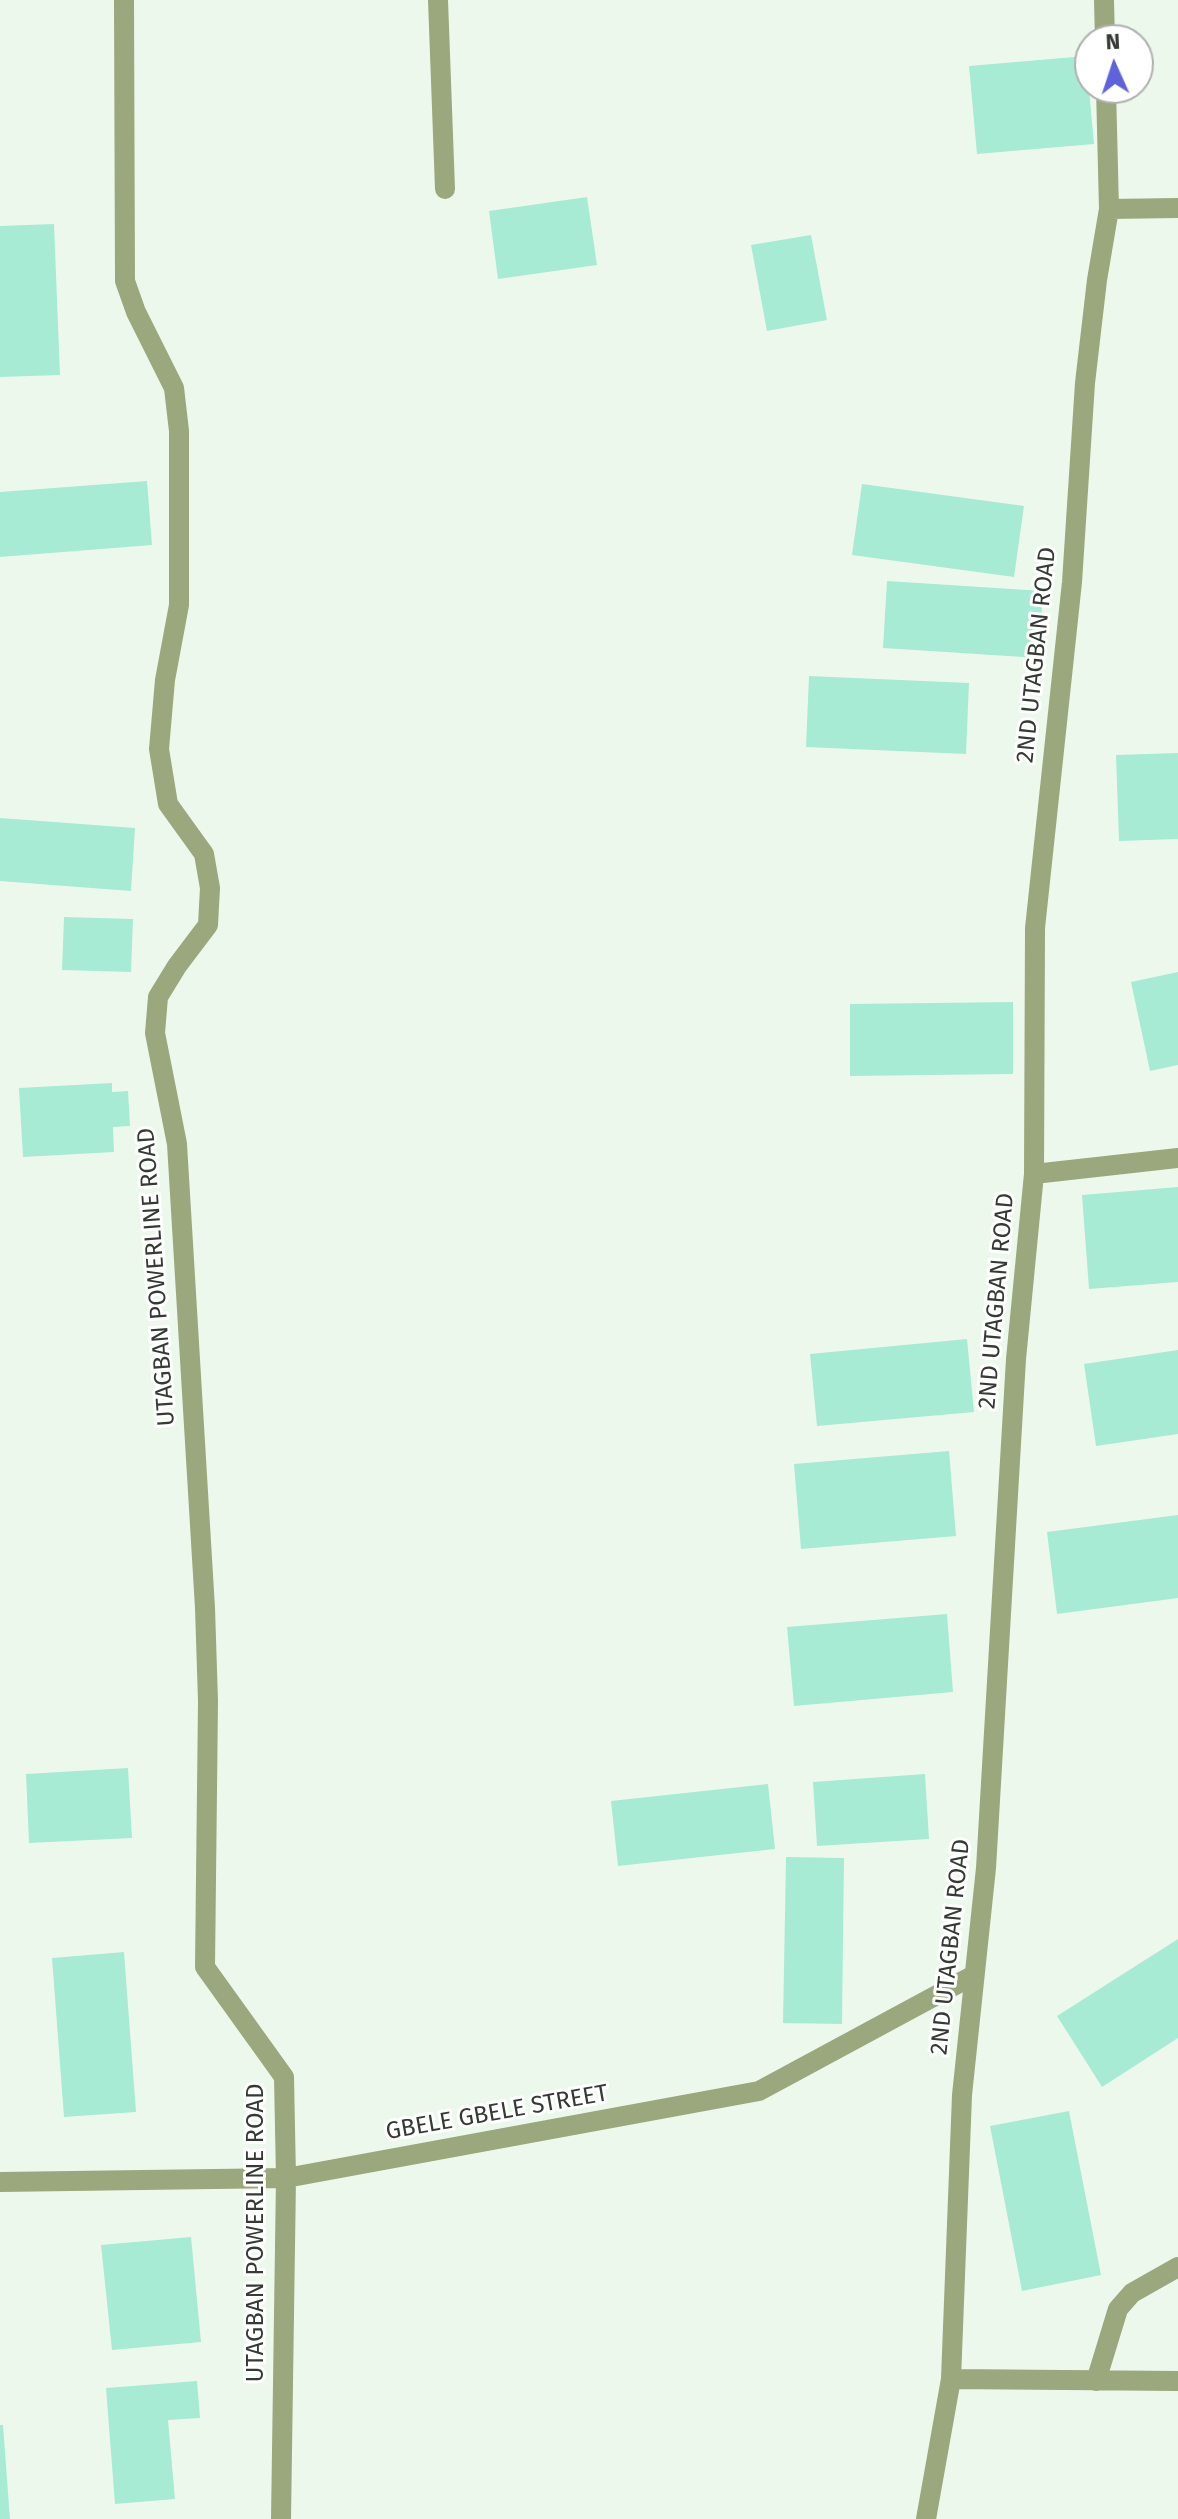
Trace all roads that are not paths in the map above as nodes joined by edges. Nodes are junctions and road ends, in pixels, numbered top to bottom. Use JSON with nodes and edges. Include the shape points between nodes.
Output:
{"nodes":[{"id":1,"x":124,"y":0,"type":"edge"},
{"id":2,"x":438,"y":0,"type":"edge"},
{"id":3,"x":1104,"y":0,"type":"edge"},
{"id":4,"x":1105,"y":24,"type":"edge"},
{"id":5,"x":1106,"y":104,"type":"edge"},
{"id":6,"x":445,"y":189,"type":"dead end"},
{"id":7,"x":1178,"y":208,"type":"edge"},
{"id":8,"x":1109,"y":209,"type":"junction"},
{"id":9,"x":1178,"y":1158,"type":"edge"},
{"id":10,"x":1034,"y":1174,"type":"junction"},
{"id":11,"x":974,"y":1975,"type":"junction"},
{"id":12,"x":286,"y":2178,"type":"junction"},
{"id":13,"x":0,"y":2182,"type":"edge"},
{"id":14,"x":1178,"y":2267,"type":"edge"},
{"id":15,"x":951,"y":2379,"type":"junction"},
{"id":16,"x":1096,"y":2381,"type":"junction"},
{"id":17,"x":1178,"y":2381,"type":"edge"},
{"id":18,"x":281,"y":2519,"type":"edge"},
{"id":19,"x":926,"y":2519,"type":"edge"}],
"edges":[{"from":1,"to":12,"type":"street","name":"UTAGBAN POWERLINE ROAD","via":[[125,281],[174,388],[179,431],[179,605],[159,749],[168,804],[204,854],[210,888],[208,925],[158,997],[155,1033],[177,1144],[205,1592],[205,1967],[284,2077]]},
{"from":2,"to":6,"type":"street"},
{"from":3,"to":4,"type":"street"},
{"from":5,"to":8,"type":"street","name":"2ND UTAGBAN ROAD"},
{"from":7,"to":8,"type":"street"},
{"from":8,"to":10,"type":"street","name":"2ND UTAGBAN ROAD","via":[[1085,383],[1072,582],[1035,928]]},
{"from":9,"to":10,"type":"street"},
{"from":10,"to":11,"type":"street","name":"2ND UTAGBAN ROAD","via":[[1016,1359],[986,1868]]},
{"from":11,"to":12,"type":"street","name":"GBELE GBELE STREET","via":[[759,2091]]},
{"from":11,"to":15,"type":"street","name":"2ND UTAGBAN ROAD","via":[[962,2095]]},
{"from":12,"to":13,"type":"street","name":"GBELE GBELE STREET"},
{"from":12,"to":18,"type":"street","name":"UTAGBAN POWERLINE ROAD"},
{"from":14,"to":16,"type":"street","via":[[1132,2293],[1118,2309]]},
{"from":15,"to":16,"type":"street"},
{"from":15,"to":19,"type":"street","name":"2ND UTAGBAN ROAD"},
{"from":16,"to":17,"type":"street"}]}
